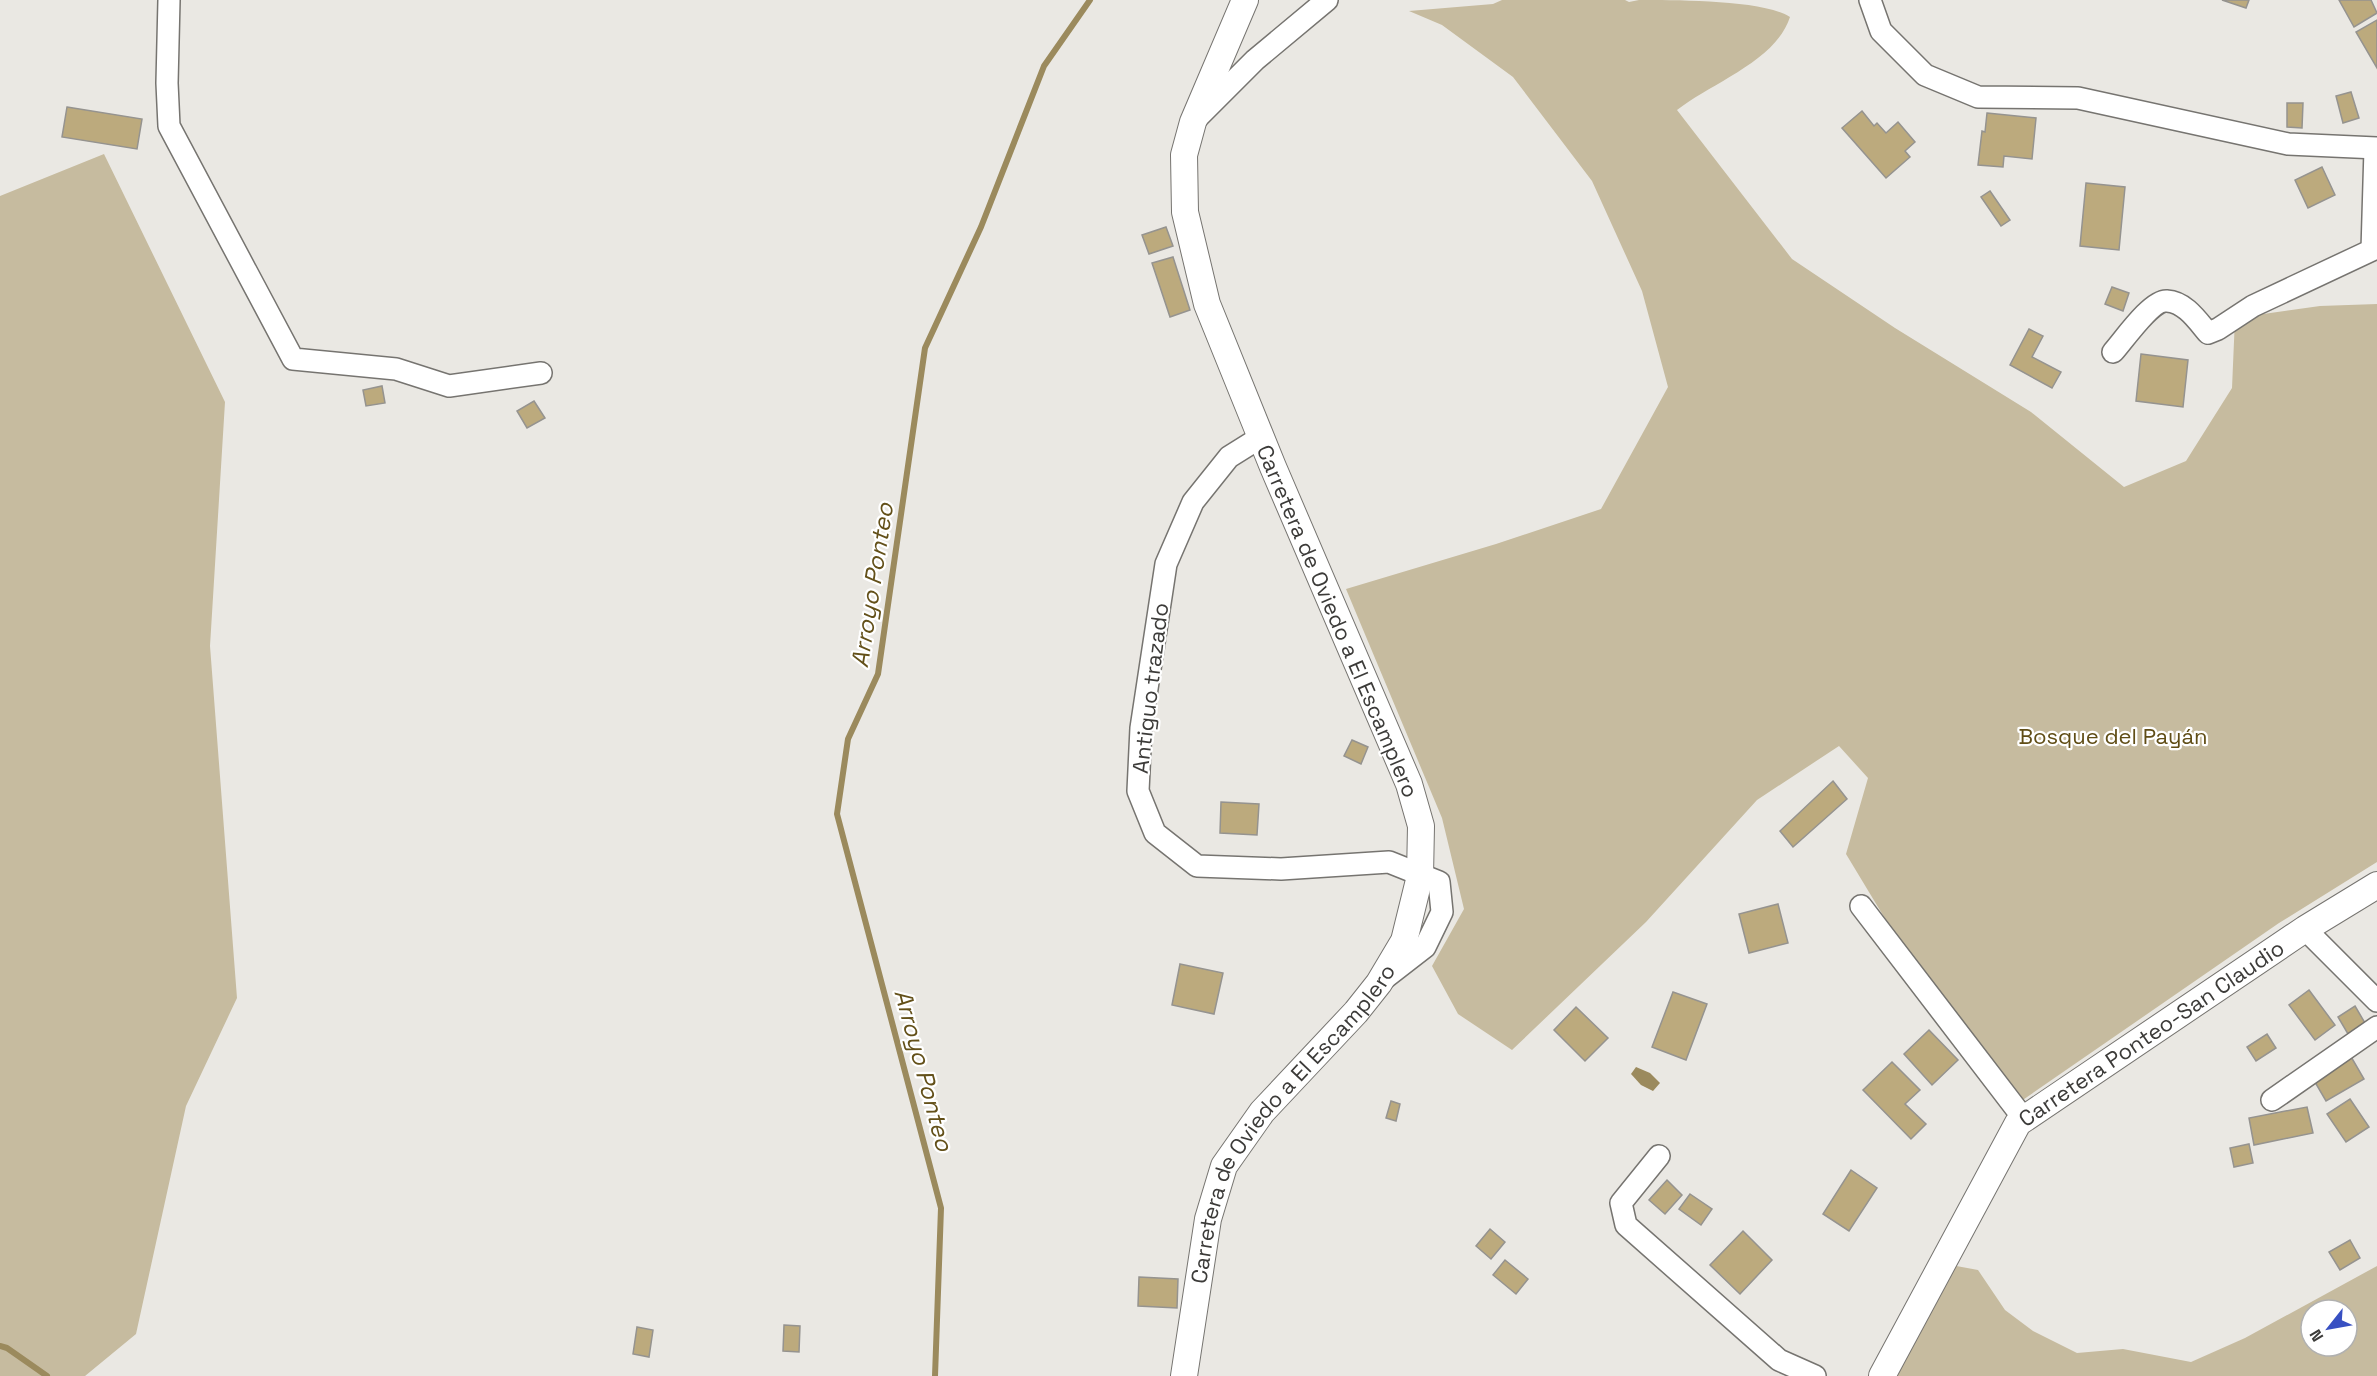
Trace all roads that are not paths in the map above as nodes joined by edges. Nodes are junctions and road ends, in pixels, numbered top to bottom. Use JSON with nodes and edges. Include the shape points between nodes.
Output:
{"nodes":[{"id":1,"x":169,"y":0,"type":"edge"},
{"id":2,"x":1245,"y":0,"type":"edge"},
{"id":3,"x":1327,"y":0,"type":"edge"},
{"id":4,"x":1870,"y":0,"type":"edge"},
{"id":5,"x":1193,"y":122,"type":"junction"},
{"id":6,"x":2376,"y":149,"type":"edge"},
{"id":7,"x":2374,"y":251,"type":"edge"},
{"id":8,"x":2113,"y":352,"type":"dead end"},
{"id":9,"x":541,"y":373,"type":"dead end"},
{"id":10,"x":1261,"y":437,"type":"junction"},
{"id":11,"x":1420,"y":876,"type":"junction"},
{"id":12,"x":2377,"y":885,"type":"edge"},
{"id":13,"x":1861,"y":906,"type":"dead end"},
{"id":14,"x":2305,"y":929,"type":"junction"},
{"id":15,"x":2377,"y":1001,"type":"edge"},
{"id":16,"x":2377,"y":1027,"type":"edge"},
{"id":17,"x":2272,"y":1100,"type":"dead end"},
{"id":18,"x":2024,"y":1119,"type":"junction"},
{"id":19,"x":1659,"y":1156,"type":"dead end"},
{"id":20,"x":1184,"y":1376,"type":"edge"},
{"id":21,"x":1815,"y":1376,"type":"edge"},
{"id":22,"x":1882,"y":1376,"type":"edge"}],
"edges":[{"from":1,"to":9,"type":"street","via":[[169,126],[294,359],[396,369],[449,386]]},
{"from":2,"to":5,"type":"street","name":"Carretera de Oviedo a El Escamplero"},
{"from":3,"to":5,"type":"street","via":[[1255,60]]},
{"from":4,"to":6,"type":"street","via":[[1881,31],[1925,75],[1978,97],[2079,98],[2288,144]]},
{"from":5,"to":10,"type":"street","name":"Carretera de Oviedo a El Escamplero","via":[[1184,155],[1185,212],[1207,304]]},
{"from":6,"to":7,"type":"street"},
{"from":7,"to":8,"type":"street","via":[[2253,306],[2208,333],[2184,308],[2161,301]]},
{"from":10,"to":11,"type":"street","name":"Carretera de Oviedo a El Escamplero","via":[[1409,784],[1421,826]]},
{"from":10,"to":11,"type":"street","name":"Antiguo trazado","via":[[1229,457],[1193,502],[1166,564],[1141,728],[1138,791],[1155,833],[1197,866],[1281,869],[1389,862]]},
{"from":11,"to":20,"type":"street","name":"Carretera de Oviedo a El Escamplero","via":[[1404,941],[1379,982],[1262,1112],[1224,1166],[1208,1219]]},
{"from":12,"to":14,"type":"street","name":"Carretera Ponteo-San Claudio"},
{"from":13,"to":18,"type":"street"},
{"from":14,"to":15,"type":"street"},
{"from":14,"to":18,"type":"street","name":"Carretera Ponteo-San Claudio"},
{"from":16,"to":17,"type":"street"},
{"from":18,"to":22,"type":"street","name":"Carretera Ponteo-San Claudio","via":[[2018,1123]]},
{"from":19,"to":21,"type":"street","via":[[1621,1203],[1626,1225],[1779,1360]]}]}
